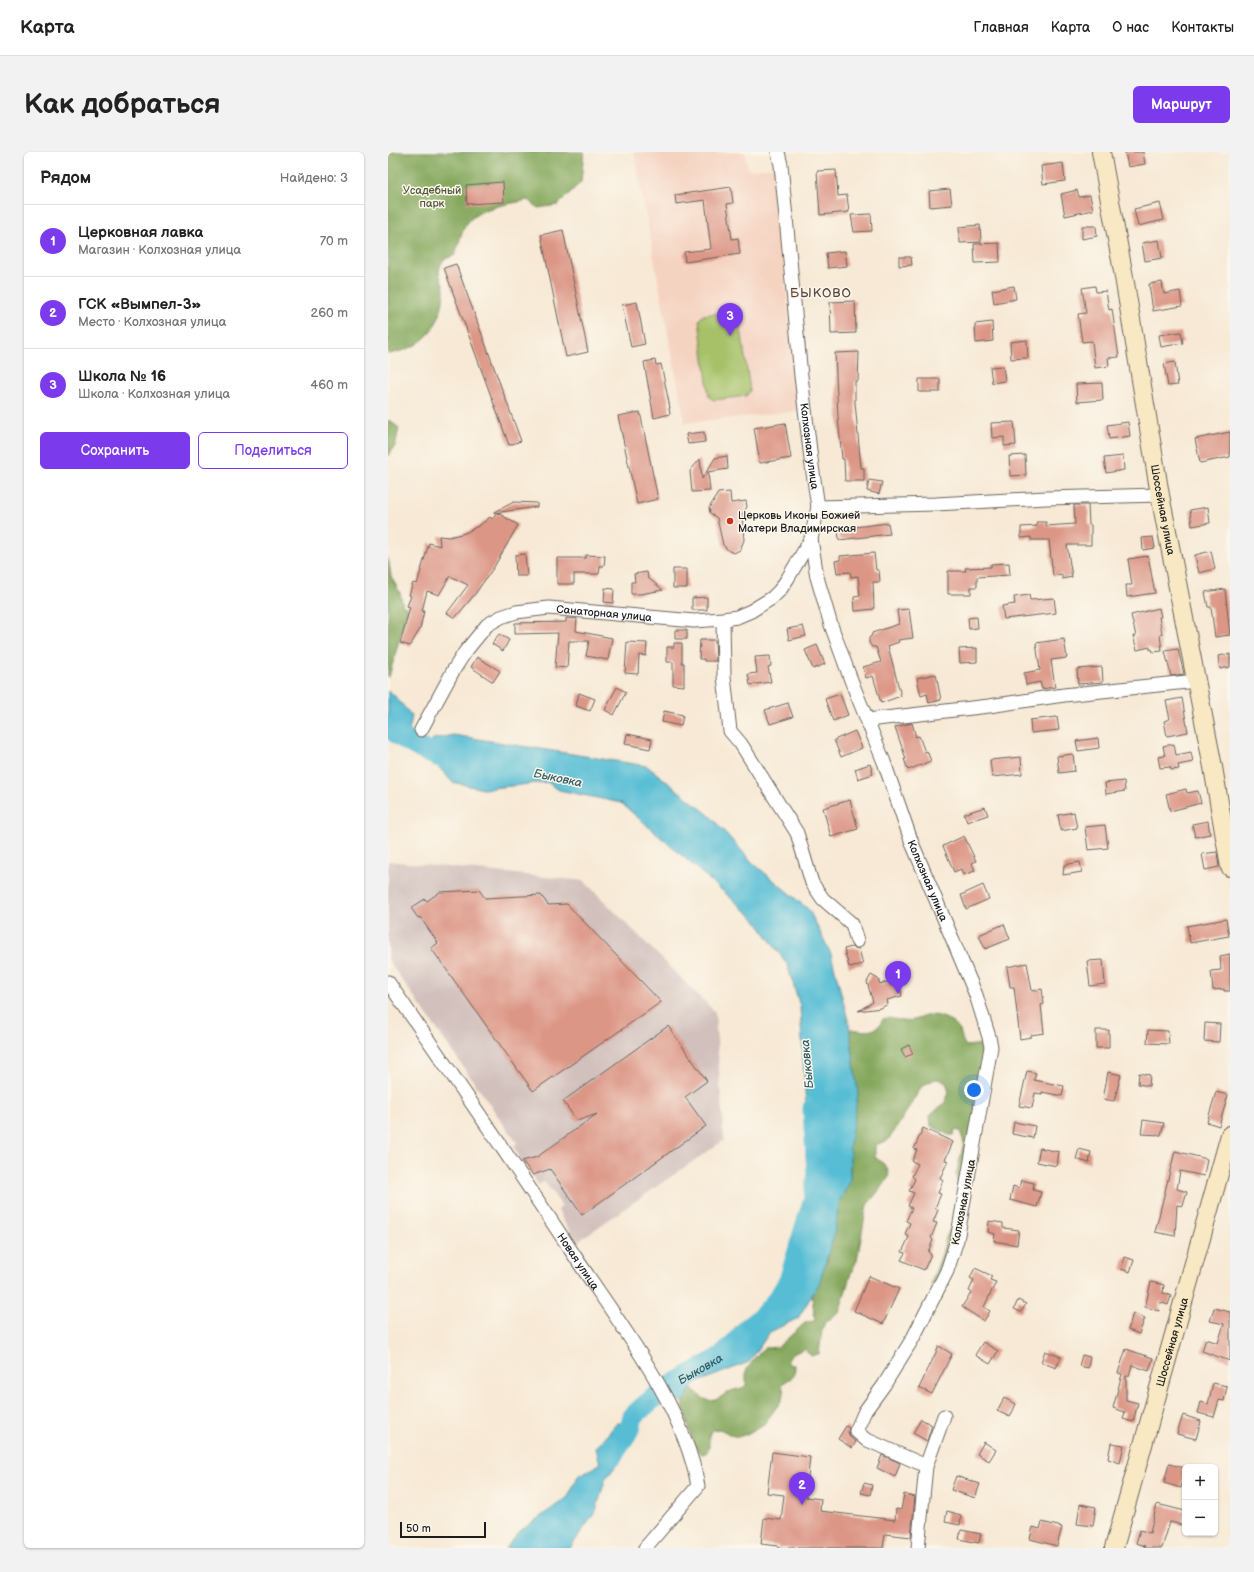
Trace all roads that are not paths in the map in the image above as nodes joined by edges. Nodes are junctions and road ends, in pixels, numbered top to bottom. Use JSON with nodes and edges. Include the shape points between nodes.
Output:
{"nodes":[{"id":1,"x":778,"y":152,"type":"edge"},
{"id":2,"x":1101,"y":152,"type":"edge"},
{"id":3,"x":1160,"y":495,"type":"junction"},
{"id":4,"x":818,"y":507,"type":"junction"},
{"id":5,"x":811,"y":539,"type":"junction"},
{"id":6,"x":723,"y":619,"type":"junction"},
{"id":7,"x":1196,"y":680,"type":"junction"},
{"id":8,"x":868,"y":720,"type":"junction"},
{"id":9,"x":421,"y":730,"type":"dead end"},
{"id":10,"x":1230,"y":866,"type":"edge"},
{"id":11,"x":857,"y":941,"type":"dead end"},
{"id":12,"x":388,"y":982,"type":"edge"},
{"id":13,"x":1230,"y":1135,"type":"edge"},
{"id":14,"x":944,"y":1416,"type":"dead end"},
{"id":15,"x":926,"y":1466,"type":"junction"},
{"id":16,"x":645,"y":1548,"type":"edge"},
{"id":17,"x":918,"y":1548,"type":"edge"},
{"id":18,"x":1114,"y":1548,"type":"edge"}],
"edges":[{"from":1,"to":4,"type":"street","name":"Колхозная улица","via":[[805,410]]},
{"from":2,"to":3,"type":"street","name":"Шоссейная улица"},
{"from":3,"to":4,"type":"street"},
{"from":3,"to":7,"type":"street","name":"Шоссейная улица"},
{"from":4,"to":5,"type":"street","name":"Колхозная улица"},
{"from":5,"to":6,"type":"street","name":"Санаторная улица","via":[[788,578],[772,598],[744,614]]},
{"from":5,"to":8,"type":"street","name":"Колхозная улица","via":[[817,577],[831,625]]},
{"from":6,"to":9,"type":"street","name":"Санаторная улица","via":[[683,620],[549,608],[516,612],[501,617],[487,625],[465,652]]},
{"from":6,"to":11,"type":"street","via":[[724,676],[730,731],[741,744],[797,833],[812,883],[823,899],[852,924]]},
{"from":7,"to":8,"type":"street"},
{"from":7,"to":10,"type":"street","name":"Шоссейная улица"},
{"from":8,"to":15,"type":"street","name":"Колхозная улица","via":[[912,843],[976,995],[991,1047],[956,1240],[947,1271],[913,1338],[865,1410],[856,1431],[865,1439]]},
{"from":12,"to":16,"type":"street","name":"Новая улица","via":[[495,1135],[658,1383],[672,1409],[695,1468],[698,1486]]},
{"from":13,"to":18,"type":"street","name":"Шоссейная улица"},
{"from":14,"to":15,"type":"street"},
{"from":15,"to":17,"type":"street"}]}
